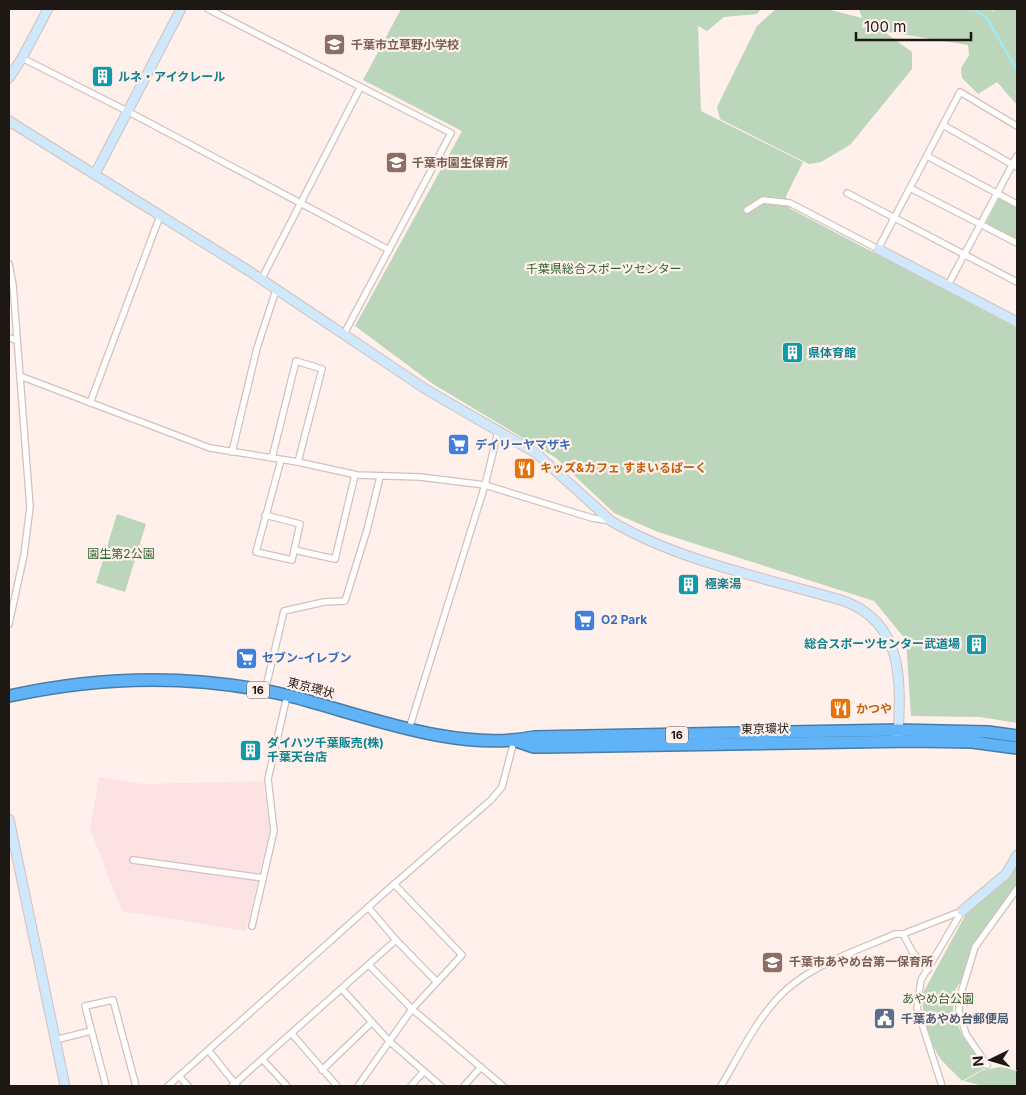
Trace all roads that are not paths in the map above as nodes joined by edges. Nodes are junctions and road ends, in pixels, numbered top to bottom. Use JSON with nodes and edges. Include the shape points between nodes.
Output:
{"nodes":[{"id":1,"x":48,"y":9,"type":"edge"},
{"id":2,"x":181,"y":9,"type":"edge"},
{"id":3,"x":208,"y":9,"type":"edge"},
{"id":4,"x":22,"y":58,"type":"junction"},
{"id":5,"x":9,"y":78,"type":"edge"},
{"id":6,"x":360,"y":88,"type":"junction"},
{"id":7,"x":127,"y":111,"type":"junction"},
{"id":8,"x":9,"y":121,"type":"edge"},
{"id":9,"x":943,"y":125,"type":"junction"},
{"id":10,"x":1017,"y":126,"type":"edge"},
{"id":11,"x":927,"y":156,"type":"junction"},
{"id":12,"x":1017,"y":156,"type":"edge"},
{"id":13,"x":1015,"y":165,"type":"edge"},
{"id":14,"x":95,"y":174,"type":"junction"},
{"id":15,"x":910,"y":188,"type":"junction"},
{"id":16,"x":847,"y":193,"type":"dead end"},
{"id":17,"x":997,"y":194,"type":"junction"},
{"id":18,"x":299,"y":204,"type":"junction"},
{"id":19,"x":1017,"y":204,"type":"edge"},
{"id":20,"x":747,"y":210,"type":"dead end"},
{"id":21,"x":160,"y":216,"type":"junction"},
{"id":22,"x":894,"y":217,"type":"junction"},
{"id":23,"x":981,"y":224,"type":"junction"},
{"id":24,"x":1017,"y":243,"type":"edge"},
{"id":25,"x":878,"y":249,"type":"junction"},
{"id":26,"x":389,"y":250,"type":"junction"},
{"id":27,"x":966,"y":254,"type":"junction"},
{"id":28,"x":9,"y":264,"type":"edge"},
{"id":29,"x":261,"y":280,"type":"junction"},
{"id":30,"x":1017,"y":282,"type":"edge"},
{"id":31,"x":948,"y":285,"type":"junction"},
{"id":32,"x":276,"y":290,"type":"junction"},
{"id":33,"x":11,"y":297,"type":"edge"},
{"id":34,"x":1017,"y":322,"type":"edge"},
{"id":35,"x":344,"y":334,"type":"junction"},
{"id":36,"x":9,"y":338,"type":"edge"},
{"id":37,"x":17,"y":340,"type":"junction"},
{"id":38,"x":20,"y":376,"type":"junction"},
{"id":39,"x":90,"y":403,"type":"junction"},
{"id":40,"x":498,"y":432,"type":"junction"},
{"id":41,"x":232,"y":452,"type":"junction"},
{"id":42,"x":272,"y":458,"type":"junction"},
{"id":43,"x":281,"y":460,"type":"junction"},
{"id":44,"x":298,"y":462,"type":"junction"},
{"id":45,"x":355,"y":475,"type":"junction"},
{"id":46,"x":380,"y":477,"type":"junction"},
{"id":47,"x":485,"y":485,"type":"junction"},
{"id":48,"x":265,"y":515,"type":"junction"},
{"id":49,"x":611,"y":521,"type":"junction"},
{"id":50,"x":294,"y":550,"type":"junction"},
{"id":51,"x":9,"y":624,"type":"edge"},
{"id":52,"x":265,"y":691,"type":"junction"},
{"id":53,"x":9,"y":696,"type":"edge"},
{"id":54,"x":286,"y":696,"type":"junction"},
{"id":55,"x":409,"y":729,"type":"junction"},
{"id":56,"x":898,"y":736,"type":"junction"},
{"id":57,"x":1017,"y":736,"type":"edge"},
{"id":58,"x":514,"y":741,"type":"junction"},
{"id":59,"x":1017,"y":748,"type":"edge"},
{"id":60,"x":9,"y":819,"type":"edge"},
{"id":61,"x":1017,"y":855,"type":"edge"},
{"id":62,"x":133,"y":860,"type":"dead end"},
{"id":63,"x":263,"y":878,"type":"junction"},
{"id":64,"x":394,"y":884,"type":"junction"},
{"id":65,"x":1017,"y":889,"type":"edge"},
{"id":66,"x":368,"y":907,"type":"junction"},
{"id":67,"x":962,"y":911,"type":"junction"},
{"id":68,"x":252,"y":926,"type":"dead end"},
{"id":69,"x":903,"y":934,"type":"junction"},
{"id":70,"x":396,"y":940,"type":"junction"},
{"id":71,"x":369,"y":965,"type":"junction"},
{"id":72,"x":928,"y":970,"type":"junction"},
{"id":73,"x":436,"y":981,"type":"junction"},
{"id":74,"x":342,"y":989,"type":"junction"},
{"id":75,"x":412,"y":1009,"type":"junction"},
{"id":76,"x":372,"y":1022,"type":"junction"},
{"id":77,"x":91,"y":1031,"type":"junction"},
{"id":78,"x":292,"y":1034,"type":"junction"},
{"id":79,"x":55,"y":1040,"type":"junction"},
{"id":80,"x":389,"y":1041,"type":"junction"},
{"id":81,"x":208,"y":1051,"type":"junction"},
{"id":82,"x":263,"y":1060,"type":"junction"},
{"id":83,"x":987,"y":1064,"type":"dead end"},
{"id":84,"x":481,"y":1067,"type":"junction"},
{"id":85,"x":322,"y":1070,"type":"junction"},
{"id":86,"x":424,"y":1072,"type":"junction"},
{"id":87,"x":179,"y":1076,"type":"junction"},
{"id":88,"x":65,"y":1086,"type":"edge"},
{"id":89,"x":106,"y":1086,"type":"edge"},
{"id":90,"x":136,"y":1086,"type":"edge"},
{"id":91,"x":168,"y":1086,"type":"edge"},
{"id":92,"x":188,"y":1086,"type":"edge"},
{"id":93,"x":235,"y":1086,"type":"edge"},
{"id":94,"x":287,"y":1086,"type":"edge"},
{"id":95,"x":337,"y":1086,"type":"edge"},
{"id":96,"x":358,"y":1086,"type":"edge"},
{"id":97,"x":411,"y":1086,"type":"edge"},
{"id":98,"x":441,"y":1086,"type":"edge"},
{"id":99,"x":464,"y":1086,"type":"edge"},
{"id":100,"x":504,"y":1086,"type":"edge"},
{"id":101,"x":722,"y":1086,"type":"edge"},
{"id":102,"x":942,"y":1086,"type":"edge"}],
"edges":[{"from":1,"to":4,"type":"street"},
{"from":2,"to":7,"type":"street"},
{"from":3,"to":6,"type":"street"},
{"from":4,"to":5,"type":"street"},
{"from":4,"to":7,"type":"street"},
{"from":6,"to":18,"type":"street"},
{"from":6,"to":26,"type":"street","via":[[451,133]]},
{"from":7,"to":14,"type":"street"},
{"from":7,"to":18,"type":"street"},
{"from":8,"to":14,"type":"street"},
{"from":9,"to":10,"type":"street","via":[[960,92]]},
{"from":9,"to":11,"type":"street"},
{"from":9,"to":13,"type":"street"},
{"from":11,"to":15,"type":"street"},
{"from":11,"to":17,"type":"street"},
{"from":12,"to":13,"type":"street"},
{"from":13,"to":17,"type":"street"},
{"from":14,"to":21,"type":"street"},
{"from":15,"to":22,"type":"street"},
{"from":15,"to":23,"type":"street"},
{"from":16,"to":22,"type":"street"},
{"from":17,"to":19,"type":"street"},
{"from":17,"to":23,"type":"street"},
{"from":18,"to":26,"type":"street"},
{"from":18,"to":29,"type":"street"},
{"from":20,"to":25,"type":"street","via":[[763,200],[790,203]]},
{"from":21,"to":29,"type":"street"},
{"from":21,"to":39,"type":"street"},
{"from":22,"to":25,"type":"street"},
{"from":22,"to":27,"type":"street"},
{"from":23,"to":24,"type":"street"},
{"from":23,"to":27,"type":"street"},
{"from":25,"to":31,"type":"street"},
{"from":26,"to":35,"type":"street"},
{"from":27,"to":30,"type":"street"},
{"from":27,"to":31,"type":"street"},
{"from":28,"to":33,"type":"street"},
{"from":29,"to":32,"type":"street"},
{"from":31,"to":34,"type":"street"},
{"from":32,"to":35,"type":"street"},
{"from":32,"to":41,"type":"street","via":[[257,348]]},
{"from":33,"to":37,"type":"street"},
{"from":35,"to":40,"type":"street","via":[[427,390]]},
{"from":36,"to":37,"type":"street"},
{"from":37,"to":38,"type":"street"},
{"from":38,"to":39,"type":"street"},
{"from":38,"to":51,"type":"street","via":[[30,507],[24,556]]},
{"from":39,"to":41,"type":"street","via":[[198,444]]},
{"from":40,"to":47,"type":"street"},
{"from":40,"to":49,"type":"street","via":[[536,454]]},
{"from":41,"to":42,"type":"street"},
{"from":42,"to":43,"type":"street"},
{"from":42,"to":44,"type":"street","via":[[296,361],[322,369]]},
{"from":43,"to":44,"type":"street"},
{"from":43,"to":48,"type":"street"},
{"from":44,"to":45,"type":"street"},
{"from":45,"to":46,"type":"street"},
{"from":45,"to":50,"type":"street","via":[[335,559]]},
{"from":46,"to":47,"type":"street","via":[[420,477]]},
{"from":46,"to":52,"type":"street","via":[[345,601],[284,611]]},
{"from":47,"to":49,"type":"street"},
{"from":47,"to":55,"type":"street"},
{"from":48,"to":50,"type":"street","via":[[300,524]]},
{"from":48,"to":50,"type":"street","via":[[256,552],[292,560]]},
{"from":49,"to":56,"type":"street","via":[[684,554],[844,601],[866,612],[883,628],[893,646],[898,672]]},
{"from":52,"to":53,"type":"highway","name":"東京環状","number":"16","via":[[219,684],[144,680],[62,686]]},
{"from":52,"to":54,"type":"highway","name":"東京環状","number":"16"},
{"from":54,"to":55,"type":"highway","name":"東京環状","number":"16"},
{"from":54,"to":63,"type":"street","via":[[268,779],[274,831]]},
{"from":55,"to":58,"type":"highway","name":"東京環状","number":"16"},
{"from":56,"to":57,"type":"highway","name":"東京環状","number":"16","via":[[988,732]]},
{"from":56,"to":58,"type":"highway","name":"東京環状","number":"16","via":[[534,737]]},
{"from":56,"to":59,"type":"highway","name":"東京環状","number":"16"},
{"from":58,"to":64,"type":"street","via":[[502,788]]},
{"from":60,"to":79,"type":"street"},
{"from":61,"to":67,"type":"street","via":[[1006,874]]},
{"from":62,"to":63,"type":"street"},
{"from":63,"to":68,"type":"street"},
{"from":64,"to":66,"type":"street"},
{"from":64,"to":73,"type":"street","via":[[462,955]]},
{"from":65,"to":83,"type":"street","via":[[975,947],[959,1000],[966,1034]]},
{"from":66,"to":70,"type":"street"},
{"from":66,"to":81,"type":"street"},
{"from":67,"to":69,"type":"street"},
{"from":67,"to":72,"type":"street"},
{"from":69,"to":72,"type":"street"},
{"from":69,"to":101,"type":"street","via":[[895,934],[811,972],[785,990],[744,1046]]},
{"from":70,"to":71,"type":"street"},
{"from":70,"to":73,"type":"street"},
{"from":71,"to":74,"type":"street"},
{"from":71,"to":75,"type":"street"},
{"from":72,"to":102,"type":"street","via":[[922,980],[917,1008]]},
{"from":73,"to":75,"type":"street"},
{"from":74,"to":76,"type":"street"},
{"from":74,"to":78,"type":"street"},
{"from":75,"to":80,"type":"street"},
{"from":75,"to":84,"type":"street"},
{"from":76,"to":80,"type":"street"},
{"from":76,"to":85,"type":"street"},
{"from":77,"to":79,"type":"street"},
{"from":77,"to":89,"type":"street"},
{"from":77,"to":90,"type":"street","via":[[85,1006],[114,1000]]},
{"from":78,"to":82,"type":"street"},
{"from":78,"to":85,"type":"street"},
{"from":79,"to":88,"type":"street"},
{"from":80,"to":86,"type":"street"},
{"from":80,"to":96,"type":"street"},
{"from":81,"to":87,"type":"street"},
{"from":81,"to":93,"type":"street"},
{"from":82,"to":93,"type":"street"},
{"from":82,"to":94,"type":"street"},
{"from":84,"to":99,"type":"street"},
{"from":84,"to":100,"type":"street"},
{"from":85,"to":95,"type":"street"},
{"from":86,"to":97,"type":"street"},
{"from":86,"to":98,"type":"street"},
{"from":87,"to":91,"type":"street"},
{"from":87,"to":92,"type":"street"}]}
